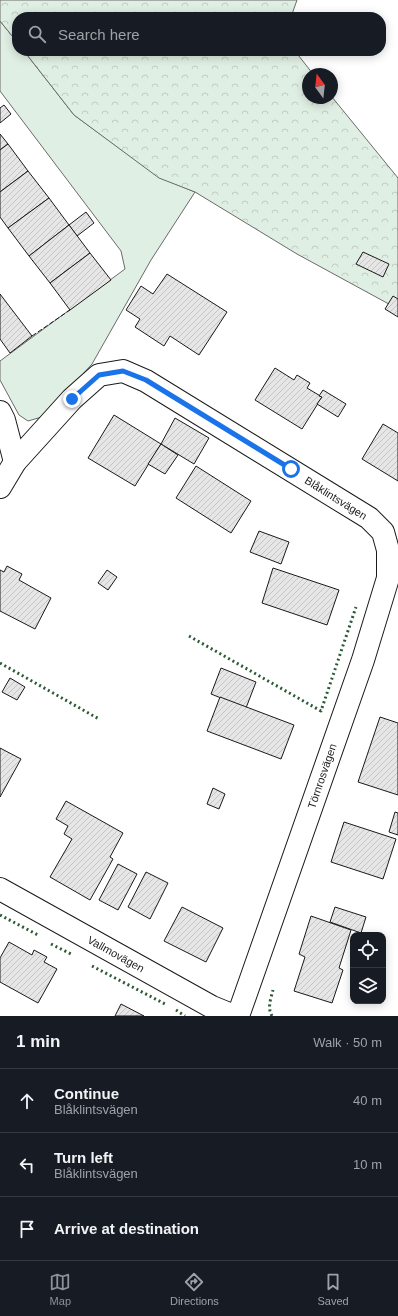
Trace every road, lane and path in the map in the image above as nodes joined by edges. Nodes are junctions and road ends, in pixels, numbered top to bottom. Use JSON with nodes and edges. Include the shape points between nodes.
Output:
{"nodes":[{"id":1,"x":0,"y":412,"type":"edge"},
{"id":2,"x":15,"y":462,"type":"junction"},
{"id":3,"x":0,"y":487,"type":"edge"},
{"id":4,"x":383,"y":532,"type":"joint"},
{"id":5,"x":0,"y":889,"type":"edge"},
{"id":6,"x":234,"y":1016,"type":"edge"},
{"id":7,"x":238,"y":1016,"type":"edge"}],
"edges":[{"from":1,"to":2,"type":"street"},
{"from":2,"to":3,"type":"street","name":"Blåklintsvägen"},
{"from":2,"to":4,"type":"street","name":"Blåklintsvägen","via":[[72,399],[99,375],[123,371],[146,380],[297,473],[369,518]]},
{"from":4,"to":7,"type":"street","name":"Törnrosvägen","via":[[388,550],[388,578],[363,660]]},
{"from":5,"to":6,"type":"street","name":"Vallmovägen","via":[[212,1007]]}]}
